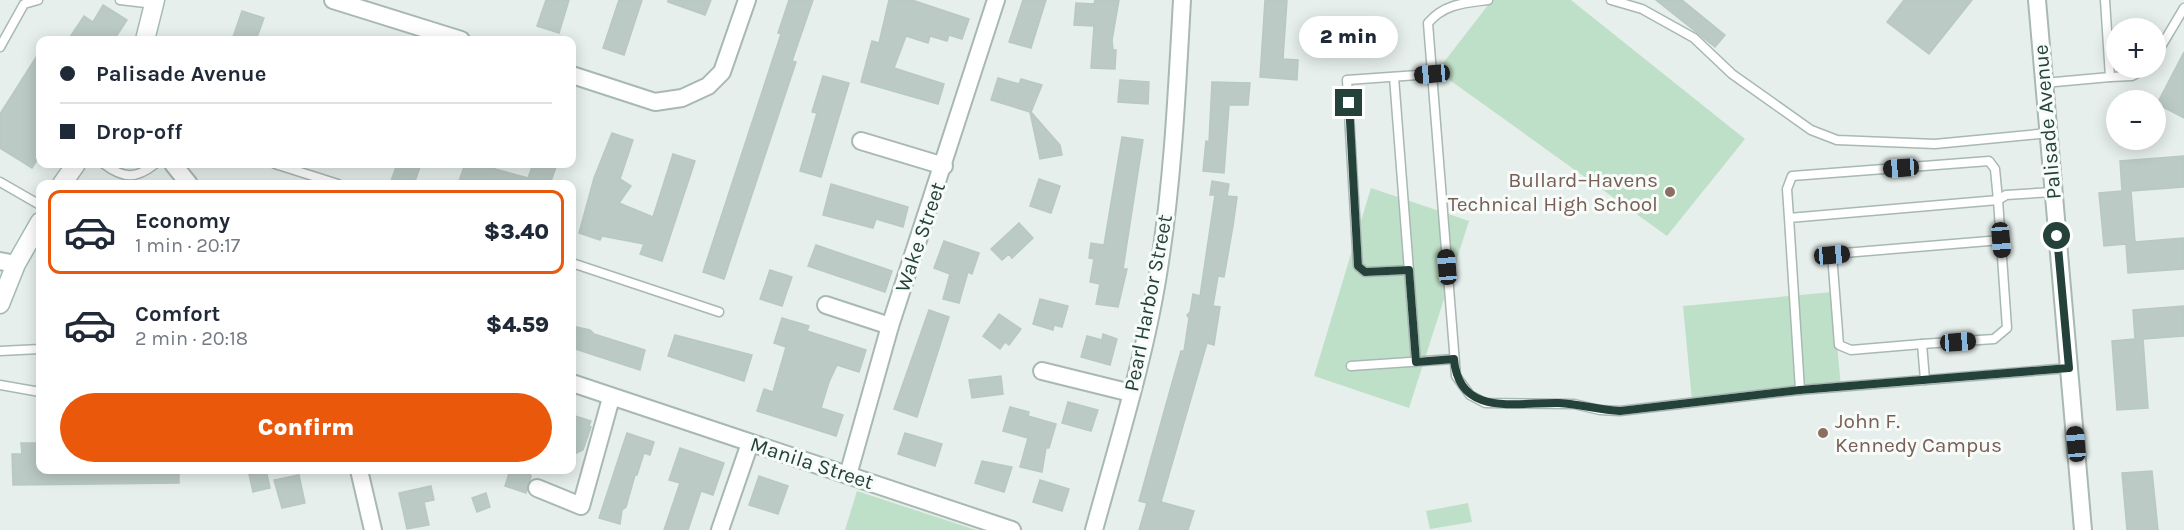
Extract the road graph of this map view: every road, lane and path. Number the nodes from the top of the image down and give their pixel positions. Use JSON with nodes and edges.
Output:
{"nodes":[{"id":1,"x":38,"y":0,"type":"edge"},
{"id":2,"x":120,"y":0,"type":"edge"},
{"id":3,"x":333,"y":0,"type":"edge"},
{"id":4,"x":747,"y":0,"type":"edge"},
{"id":5,"x":996,"y":0,"type":"edge"},
{"id":6,"x":1182,"y":0,"type":"edge"},
{"id":7,"x":1488,"y":0,"type":"edge"},
{"id":8,"x":1611,"y":0,"type":"edge"},
{"id":9,"x":2037,"y":0,"type":"edge"},
{"id":10,"x":2104,"y":0,"type":"edge"},
{"id":11,"x":155,"y":2,"type":"edge"},
{"id":12,"x":2184,"y":8,"type":"edge"},
{"id":13,"x":2106,"y":26,"type":"edge"},
{"id":14,"x":146,"y":36,"type":"edge"},
{"id":15,"x":448,"y":36,"type":"edge"},
{"id":16,"x":2166,"y":38,"type":"edge"},
{"id":17,"x":0,"y":47,"type":"edge"},
{"id":18,"x":1432,"y":74,"type":"junction"},
{"id":19,"x":576,"y":76,"type":"edge"},
{"id":20,"x":1394,"y":77,"type":"junction"},
{"id":21,"x":2106,"y":77,"type":"edge"},
{"id":22,"x":2044,"y":83,"type":"junction"},
{"id":23,"x":2049,"y":133,"type":"junction"},
{"id":24,"x":861,"y":141,"type":"dead end"},
{"id":25,"x":944,"y":166,"type":"junction"},
{"id":26,"x":110,"y":168,"type":"edge"},
{"id":27,"x":150,"y":168,"type":"edge"},
{"id":28,"x":176,"y":168,"type":"edge"},
{"id":29,"x":288,"y":168,"type":"edge"},
{"id":30,"x":127,"y":180,"type":"edge"},
{"id":31,"x":131,"y":180,"type":"edge"},
{"id":32,"x":186,"y":180,"type":"edge"},
{"id":33,"x":325,"y":180,"type":"edge"},
{"id":34,"x":0,"y":182,"type":"edge"},
{"id":35,"x":2053,"y":192,"type":"junction"},
{"id":36,"x":1998,"y":200,"type":"junction"},
{"id":37,"x":36,"y":203,"type":"edge"},
{"id":38,"x":1789,"y":218,"type":"junction"},
{"id":39,"x":36,"y":227,"type":"edge"},
{"id":40,"x":2001,"y":240,"type":"junction"},
{"id":41,"x":8,"y":262,"type":"edge"},
{"id":42,"x":576,"y":263,"type":"edge"},
{"id":43,"x":1409,"y":270,"type":"junction"},
{"id":44,"x":0,"y":304,"type":"edge"},
{"id":45,"x":826,"y":305,"type":"dead end"},
{"id":46,"x":719,"y":312,"type":"dead end"},
{"id":47,"x":890,"y":326,"type":"junction"},
{"id":48,"x":1922,"y":344,"type":"junction"},
{"id":49,"x":36,"y":349,"type":"edge"},
{"id":50,"x":0,"y":351,"type":"edge"},
{"id":51,"x":1454,"y":359,"type":"junction"},
{"id":52,"x":1416,"y":362,"type":"junction"},
{"id":53,"x":1351,"y":366,"type":"dead end"},
{"id":54,"x":2069,"y":368,"type":"junction"},
{"id":55,"x":1042,"y":371,"type":"dead end"},
{"id":56,"x":1925,"y":380,"type":"junction"},
{"id":57,"x":0,"y":385,"type":"edge"},
{"id":58,"x":576,"y":385,"type":"edge"},
{"id":59,"x":1800,"y":390,"type":"junction"},
{"id":60,"x":36,"y":391,"type":"edge"},
{"id":61,"x":1131,"y":393,"type":"junction"},
{"id":62,"x":611,"y":398,"type":"junction"},
{"id":63,"x":750,"y":443,"type":"junction"},
{"id":64,"x":360,"y":474,"type":"edge"},
{"id":65,"x":848,"y":476,"type":"junction"},
{"id":66,"x":537,"y":488,"type":"dead end"},
{"id":67,"x":373,"y":530,"type":"edge"},
{"id":68,"x":720,"y":530,"type":"edge"},
{"id":69,"x":1012,"y":530,"type":"edge"},
{"id":70,"x":1094,"y":530,"type":"edge"},
{"id":71,"x":2083,"y":530,"type":"edge"}],
"edges":[{"from":1,"to":17,"type":"lane"},
{"from":2,"to":11,"type":"lane"},
{"from":3,"to":15,"type":"street"},
{"from":4,"to":19,"type":"street"},
{"from":5,"to":25,"type":"street","name":"Wake Street"},
{"from":6,"to":61,"type":"street","name":"Pearl Harbor Street"},
{"from":7,"to":18,"type":"lane"},
{"from":8,"to":23,"type":"lane"},
{"from":9,"to":22,"type":"street","name":"Palisade Avenue"},
{"from":10,"to":13,"type":"lane"},
{"from":11,"to":14,"type":"street"},
{"from":12,"to":16,"type":"lane"},
{"from":18,"to":20,"type":"lane"},
{"from":18,"to":51,"type":"lane"},
{"from":20,"to":43,"type":"lane"},
{"from":20,"to":43,"type":"lane"},
{"from":21,"to":22,"type":"lane"},
{"from":22,"to":23,"type":"street","name":"Palisade Avenue"},
{"from":23,"to":35,"type":"street","name":"Palisade Avenue"},
{"from":24,"to":25,"type":"street"},
{"from":25,"to":47,"type":"street","name":"Wake Street"},
{"from":26,"to":30,"type":"lane"},
{"from":27,"to":31,"type":"lane"},
{"from":28,"to":32,"type":"street"},
{"from":29,"to":33,"type":"lane"},
{"from":34,"to":37,"type":"lane"},
{"from":35,"to":36,"type":"lane"},
{"from":35,"to":54,"type":"street","name":"Palisade Avenue"},
{"from":36,"to":38,"type":"lane"},
{"from":36,"to":38,"type":"lane"},
{"from":36,"to":40,"type":"lane"},
{"from":38,"to":59,"type":"lane"},
{"from":39,"to":41,"type":"street"},
{"from":40,"to":48,"type":"lane"},
{"from":40,"to":48,"type":"lane"},
{"from":41,"to":44,"type":"street"},
{"from":42,"to":46,"type":"lane"},
{"from":43,"to":52,"type":"lane"},
{"from":45,"to":47,"type":"street"},
{"from":47,"to":65,"type":"street","name":"Wake Street"},
{"from":48,"to":56,"type":"lane"},
{"from":49,"to":50,"type":"lane"},
{"from":51,"to":52,"type":"lane"},
{"from":51,"to":59,"type":"lane"},
{"from":52,"to":53,"type":"lane"},
{"from":54,"to":56,"type":"lane"},
{"from":54,"to":71,"type":"street","name":"Palisade Avenue"},
{"from":55,"to":61,"type":"street"},
{"from":56,"to":59,"type":"lane"},
{"from":57,"to":60,"type":"lane"},
{"from":58,"to":62,"type":"street","name":"Manila Street"},
{"from":61,"to":70,"type":"street","name":"Pearl Harbor Street"},
{"from":62,"to":63,"type":"street","name":"Manila Street"},
{"from":62,"to":66,"type":"street"},
{"from":63,"to":65,"type":"street","name":"Manila Street"},
{"from":63,"to":68,"type":"street"},
{"from":64,"to":67,"type":"street"},
{"from":65,"to":69,"type":"street","name":"Manila Street"}]}
